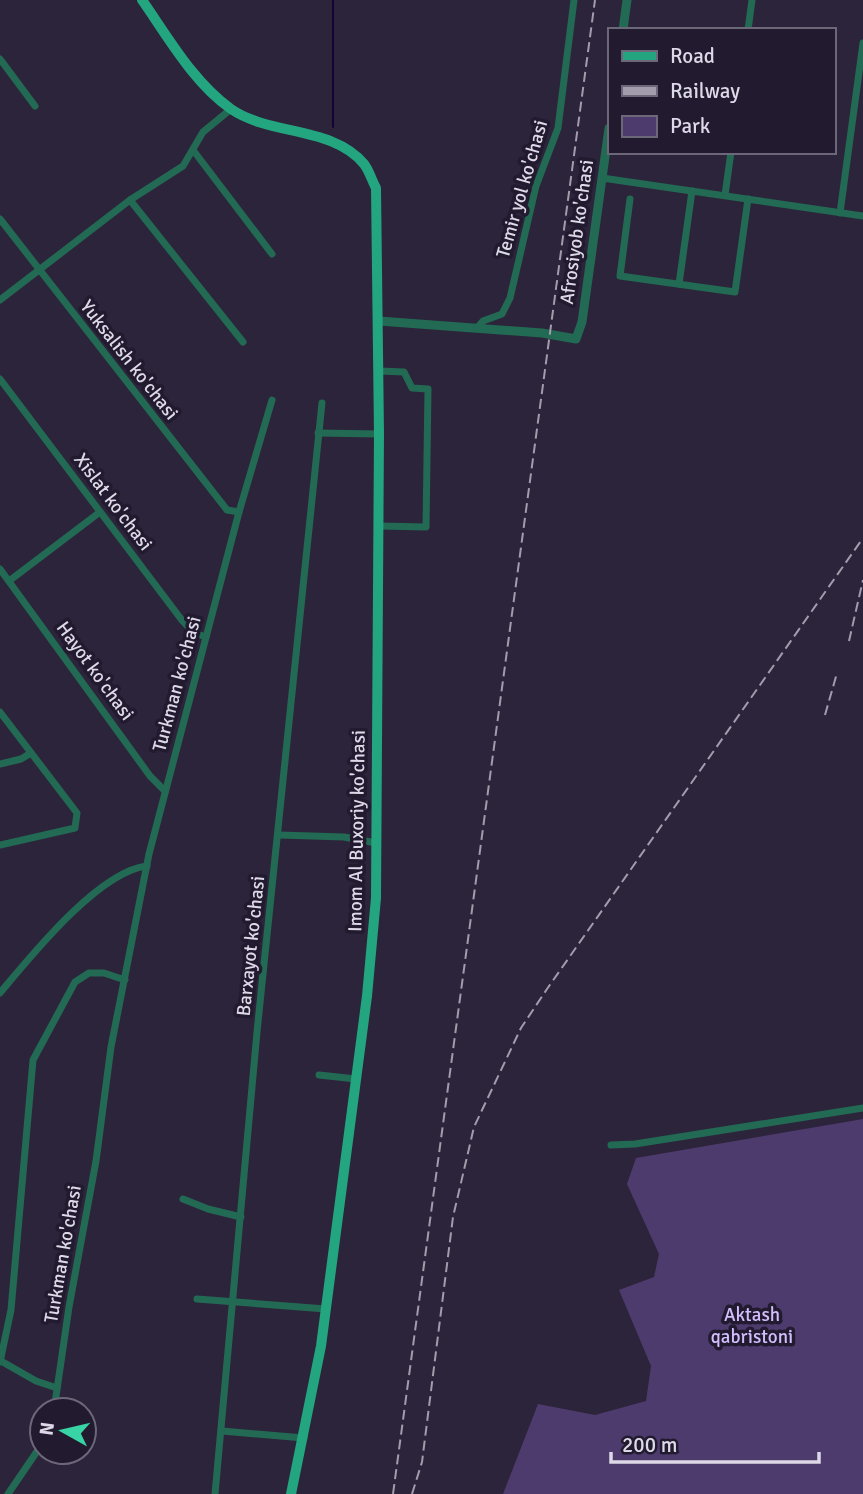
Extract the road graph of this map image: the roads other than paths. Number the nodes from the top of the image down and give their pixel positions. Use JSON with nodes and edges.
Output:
{"nodes":[{"id":1,"x":142,"y":0,"type":"edge"},
{"id":2,"x":574,"y":0,"type":"edge"},
{"id":3,"x":627,"y":0,"type":"edge"},
{"id":4,"x":752,"y":0,"type":"edge"},
{"id":5,"x":623,"y":28,"type":"edge"},
{"id":6,"x":748,"y":28,"type":"edge"},
{"id":7,"x":863,"y":43,"type":"edge"},
{"id":8,"x":0,"y":59,"type":"edge"},
{"id":9,"x":860,"y":92,"type":"edge"},
{"id":10,"x":35,"y":106,"type":"dead end"},
{"id":11,"x":231,"y":108,"type":"junction"},
{"id":12,"x":608,"y":135,"type":"edge"},
{"id":13,"x":192,"y":150,"type":"junction"},
{"id":14,"x":731,"y":154,"type":"edge"},
{"id":15,"x":602,"y":178,"type":"junction"},
{"id":16,"x":692,"y":191,"type":"junction"},
{"id":17,"x":725,"y":195,"type":"junction"},
{"id":18,"x":630,"y":199,"type":"dead end"},
{"id":19,"x":748,"y":199,"type":"junction"},
{"id":20,"x":130,"y":200,"type":"junction"},
{"id":21,"x":840,"y":213,"type":"junction"},
{"id":22,"x":863,"y":216,"type":"edge"},
{"id":23,"x":0,"y":219,"type":"edge"},
{"id":24,"x":272,"y":254,"type":"dead end"},
{"id":25,"x":38,"y":269,"type":"junction"},
{"id":26,"x":679,"y":284,"type":"junction"},
{"id":27,"x":0,"y":300,"type":"edge"},
{"id":28,"x":379,"y":321,"type":"junction"},
{"id":29,"x":477,"y":328,"type":"junction"},
{"id":30,"x":243,"y":342,"type":"dead end"},
{"id":31,"x":379,"y":371,"type":"junction"},
{"id":32,"x":0,"y":379,"type":"edge"},
{"id":33,"x":272,"y":400,"type":"dead end"},
{"id":34,"x":322,"y":403,"type":"dead end"},
{"id":35,"x":318,"y":433,"type":"junction"},
{"id":36,"x":379,"y":434,"type":"junction"},
{"id":37,"x":100,"y":512,"type":"junction"},
{"id":38,"x":239,"y":512,"type":"junction"},
{"id":39,"x":379,"y":526,"type":"junction"},
{"id":40,"x":0,"y":569,"type":"edge"},
{"id":41,"x":9,"y":581,"type":"junction"},
{"id":42,"x":206,"y":637,"type":"junction"},
{"id":43,"x":0,"y":712,"type":"edge"},
{"id":44,"x":31,"y":753,"type":"junction"},
{"id":45,"x":0,"y":764,"type":"edge"},
{"id":46,"x":165,"y":791,"type":"junction"},
{"id":47,"x":279,"y":835,"type":"junction"},
{"id":48,"x":376,"y":843,"type":"junction"},
{"id":49,"x":0,"y":845,"type":"edge"},
{"id":50,"x":147,"y":866,"type":"junction"},
{"id":51,"x":125,"y":980,"type":"junction"},
{"id":52,"x":0,"y":993,"type":"edge"},
{"id":53,"x":319,"y":1075,"type":"dead end"},
{"id":54,"x":356,"y":1079,"type":"junction"},
{"id":55,"x":863,"y":1108,"type":"edge"},
{"id":56,"x":611,"y":1145,"type":"dead end"},
{"id":57,"x":183,"y":1199,"type":"dead end"},
{"id":58,"x":241,"y":1217,"type":"junction"},
{"id":59,"x":197,"y":1299,"type":"dead end"},
{"id":60,"x":234,"y":1302,"type":"junction"},
{"id":61,"x":326,"y":1309,"type":"junction"},
{"id":62,"x":0,"y":1362,"type":"edge"},
{"id":63,"x":57,"y":1388,"type":"junction"},
{"id":64,"x":56,"y":1396,"type":"edge"},
{"id":65,"x":222,"y":1431,"type":"junction"},
{"id":66,"x":304,"y":1438,"type":"junction"},
{"id":67,"x":28,"y":1465,"type":"edge"},
{"id":68,"x":8,"y":1494,"type":"edge"},
{"id":69,"x":215,"y":1494,"type":"edge"},
{"id":70,"x":291,"y":1494,"type":"edge"}],
"edges":[{"from":1,"to":11,"type":"main road"},
{"from":2,"to":29,"type":"street","name":"Temir yol ko'chasi"},
{"from":3,"to":5,"type":"street"},
{"from":4,"to":6,"type":"street"},
{"from":7,"to":9,"type":"street"},
{"from":8,"to":10,"type":"street"},
{"from":9,"to":21,"type":"street"},
{"from":11,"to":13,"type":"street"},
{"from":11,"to":28,"type":"main road","name":"Imom Al Buxoriy ko'chasi"},
{"from":12,"to":15,"type":"street","name":"Afrosiyob ko'chasi"},
{"from":13,"to":20,"type":"street"},
{"from":13,"to":24,"type":"street"},
{"from":14,"to":17,"type":"street"},
{"from":15,"to":16,"type":"street"},
{"from":15,"to":29,"type":"street","name":"Afrosiyob ko'chasi"},
{"from":16,"to":17,"type":"street"},
{"from":16,"to":26,"type":"street"},
{"from":17,"to":19,"type":"street"},
{"from":18,"to":26,"type":"street"},
{"from":19,"to":21,"type":"street"},
{"from":19,"to":26,"type":"street"},
{"from":20,"to":25,"type":"street"},
{"from":20,"to":30,"type":"street"},
{"from":21,"to":22,"type":"street"},
{"from":23,"to":25,"type":"street","name":"Yuksalish ko'chasi"},
{"from":25,"to":27,"type":"street"},
{"from":25,"to":38,"type":"street","name":"Yuksalish ko'chasi"},
{"from":28,"to":29,"type":"street"},
{"from":28,"to":31,"type":"main road","name":"Imom Al Buxoriy ko'chasi"},
{"from":31,"to":36,"type":"main road","name":"Imom Al Buxoriy ko'chasi"},
{"from":31,"to":39,"type":"street"},
{"from":32,"to":37,"type":"street","name":"Xislat ko'chasi"},
{"from":33,"to":38,"type":"street","name":"Turkman ko'chasi"},
{"from":34,"to":35,"type":"street","name":"Barxayot ko'chasi"},
{"from":35,"to":36,"type":"street"},
{"from":35,"to":47,"type":"street","name":"Barxayot ko'chasi"},
{"from":36,"to":39,"type":"main road","name":"Imom Al Buxoriy ko'chasi"},
{"from":37,"to":41,"type":"street"},
{"from":37,"to":42,"type":"street","name":"Xislat ko'chasi"},
{"from":38,"to":42,"type":"street","name":"Turkman ko'chasi"},
{"from":39,"to":48,"type":"main road","name":"Imom Al Buxoriy ko'chasi"},
{"from":40,"to":41,"type":"street","name":"Hayot ko'chasi"},
{"from":41,"to":46,"type":"street","name":"Hayot ko'chasi"},
{"from":42,"to":46,"type":"street","name":"Turkman ko'chasi"},
{"from":43,"to":44,"type":"street"},
{"from":44,"to":45,"type":"street"},
{"from":44,"to":49,"type":"street"},
{"from":46,"to":50,"type":"street","name":"Turkman ko'chasi"},
{"from":47,"to":48,"type":"street"},
{"from":47,"to":58,"type":"street","name":"Barxayot ko'chasi"},
{"from":48,"to":54,"type":"main road","name":"Imom Al Buxoriy ko'chasi"},
{"from":50,"to":51,"type":"street","name":"Turkman ko'chasi"},
{"from":50,"to":52,"type":"street"},
{"from":51,"to":62,"type":"street"},
{"from":51,"to":63,"type":"street","name":"Turkman ko'chasi"},
{"from":53,"to":54,"type":"street"},
{"from":54,"to":61,"type":"main road","name":"Imom Al Buxoriy ko'chasi"},
{"from":55,"to":56,"type":"street"},
{"from":57,"to":58,"type":"street"},
{"from":58,"to":60,"type":"street","name":"Barxayot ko'chasi"},
{"from":59,"to":60,"type":"street"},
{"from":60,"to":61,"type":"street"},
{"from":60,"to":65,"type":"street","name":"Barxayot ko'chasi"},
{"from":61,"to":66,"type":"main road","name":"Imom Al Buxoriy ko'chasi"},
{"from":62,"to":63,"type":"street"},
{"from":63,"to":64,"type":"street","name":"Turkman ko'chasi"},
{"from":65,"to":66,"type":"street"},
{"from":65,"to":69,"type":"street","name":"Barxayot ko'chasi"},
{"from":66,"to":70,"type":"main road","name":"Imom Al Buxoriy ko'chasi"},
{"from":67,"to":68,"type":"street"}]}
